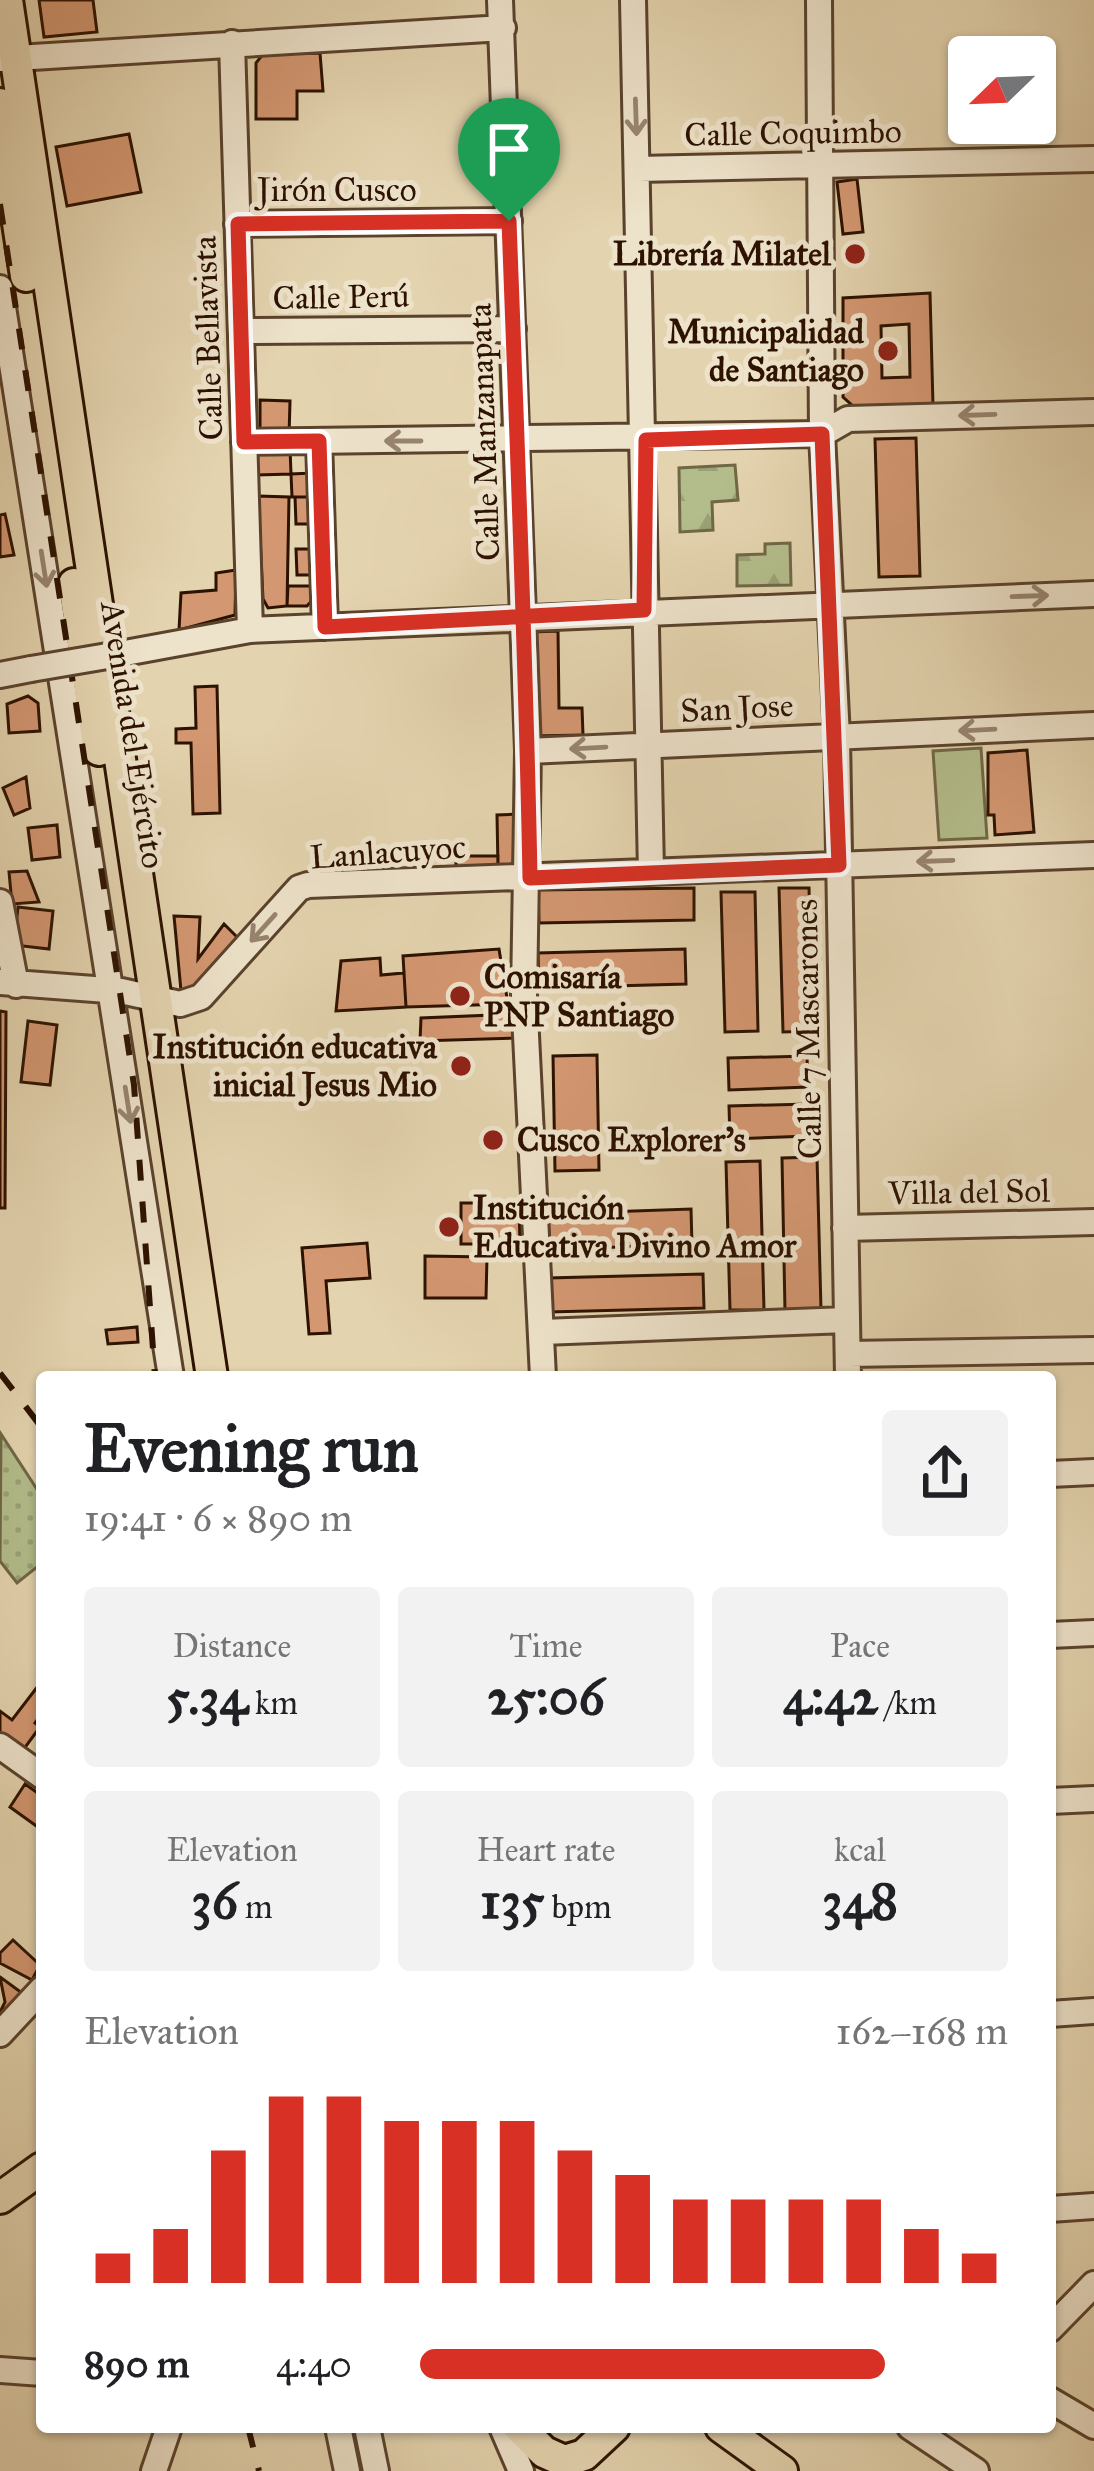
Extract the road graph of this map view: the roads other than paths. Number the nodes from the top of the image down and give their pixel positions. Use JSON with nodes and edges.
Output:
{"nodes":[{"id":1,"x":8,"y":0,"type":"edge"},
{"id":2,"x":500,"y":0,"type":"edge"},
{"id":3,"x":633,"y":0,"type":"edge"},
{"id":4,"x":819,"y":0,"type":"edge"},
{"id":5,"x":502,"y":28,"type":"junction"},
{"id":6,"x":232,"y":43,"type":"junction"},
{"id":7,"x":8,"y":58,"type":"edge"},
{"id":8,"x":0,"y":104,"type":"edge"},
{"id":9,"x":1094,"y":159,"type":"edge"},
{"id":10,"x":820,"y":165,"type":"junction"},
{"id":11,"x":638,"y":169,"type":"junction"},
{"id":12,"x":509,"y":221,"type":"junction"},
{"id":13,"x":238,"y":224,"type":"junction"},
{"id":14,"x":0,"y":288,"type":"edge"},
{"id":15,"x":513,"y":329,"type":"junction"},
{"id":16,"x":241,"y":331,"type":"junction"},
{"id":17,"x":1094,"y":412,"type":"edge"},
{"id":18,"x":822,"y":434,"type":"junction"},
{"id":19,"x":517,"y":440,"type":"junction"},
{"id":20,"x":646,"y":440,"type":"junction"},
{"id":21,"x":319,"y":441,"type":"junction"},
{"id":22,"x":244,"y":442,"type":"junction"},
{"id":23,"x":1094,"y":594,"type":"edge"},
{"id":24,"x":830,"y":608,"type":"junction"},
{"id":25,"x":644,"y":610,"type":"junction"},
{"id":26,"x":523,"y":618,"type":"junction"},
{"id":27,"x":325,"y":627,"type":"junction"},
{"id":28,"x":250,"y":630,"type":"junction"},
{"id":29,"x":0,"y":675,"type":"edge"},
{"id":30,"x":1094,"y":725,"type":"edge"},
{"id":31,"x":837,"y":736,"type":"junction"},
{"id":32,"x":648,"y":745,"type":"junction"},
{"id":33,"x":528,"y":752,"type":"junction"},
{"id":34,"x":1094,"y":855,"type":"edge"},
{"id":35,"x":839,"y":865,"type":"junction"},
{"id":36,"x":651,"y":872,"type":"junction"},
{"id":37,"x":530,"y":878,"type":"junction"},
{"id":38,"x":0,"y":902,"type":"edge"},
{"id":39,"x":8,"y":984,"type":"edge"},
{"id":40,"x":134,"y":994,"type":"junction"},
{"id":41,"x":1094,"y":1222,"type":"edge"},
{"id":42,"x":845,"y":1228,"type":"junction"},
{"id":43,"x":847,"y":1320,"type":"junction"},
{"id":44,"x":543,"y":1332,"type":"junction"},
{"id":45,"x":1094,"y":1350,"type":"edge"},
{"id":46,"x":848,"y":1366,"type":"edge"},
{"id":47,"x":171,"y":1371,"type":"edge"},
{"id":48,"x":191,"y":1371,"type":"edge"},
{"id":49,"x":211,"y":1371,"type":"edge"},
{"id":50,"x":543,"y":1371,"type":"edge"},
{"id":51,"x":1094,"y":1472,"type":"edge"},
{"id":52,"x":1056,"y":1474,"type":"edge"},
{"id":53,"x":1094,"y":1633,"type":"edge"},
{"id":54,"x":1056,"y":1635,"type":"edge"},
{"id":55,"x":0,"y":1746,"type":"edge"},
{"id":56,"x":36,"y":1772,"type":"edge"},
{"id":57,"x":1094,"y":1799,"type":"edge"},
{"id":58,"x":1056,"y":1801,"type":"edge"},
{"id":59,"x":36,"y":1996,"type":"edge"},
{"id":60,"x":1094,"y":2011,"type":"edge"},
{"id":61,"x":1056,"y":2014,"type":"edge"},
{"id":62,"x":0,"y":2035,"type":"edge"},
{"id":63,"x":36,"y":2172,"type":"edge"},
{"id":64,"x":0,"y":2198,"type":"edge"},
{"id":65,"x":1094,"y":2206,"type":"edge"},
{"id":66,"x":1056,"y":2209,"type":"edge"},
{"id":67,"x":1094,"y":2284,"type":"edge"},
{"id":68,"x":1056,"y":2323,"type":"edge"},
{"id":69,"x":0,"y":2370,"type":"edge"},
{"id":70,"x":36,"y":2373,"type":"edge"},
{"id":71,"x":1056,"y":2404,"type":"edge"},
{"id":72,"x":1094,"y":2426,"type":"edge"},
{"id":73,"x":167,"y":2433,"type":"edge"},
{"id":74,"x":339,"y":2433,"type":"edge"},
{"id":75,"x":368,"y":2433,"type":"edge"},
{"id":76,"x":504,"y":2433,"type":"edge"},
{"id":77,"x":525,"y":2433,"type":"edge"},
{"id":78,"x":608,"y":2433,"type":"edge"},
{"id":79,"x":730,"y":2433,"type":"edge"},
{"id":80,"x":919,"y":2433,"type":"edge"},
{"id":81,"x":558,"y":2465,"type":"edge"},
{"id":82,"x":154,"y":2471,"type":"edge"},
{"id":83,"x":347,"y":2471,"type":"edge"},
{"id":84,"x":376,"y":2471,"type":"edge"},
{"id":85,"x":520,"y":2471,"type":"edge"},
{"id":86,"x":782,"y":2471,"type":"edge"},
{"id":87,"x":976,"y":2471,"type":"edge"}],
"edges":[{"from":1,"to":7,"type":"main road","name":"Avenida del Ejército"},
{"from":2,"to":5,"type":"street","name":"Calle Manzanapata"},
{"from":3,"to":11,"type":"street","one_way":true},
{"from":4,"to":10,"type":"street","name":"Calle 7 Mascarones"},
{"from":5,"to":6,"type":"street"},
{"from":5,"to":12,"type":"street","name":"Calle Manzanapata"},
{"from":6,"to":7,"type":"street"},
{"from":6,"to":13,"type":"street","name":"Calle Bellavista"},
{"from":7,"to":40,"type":"main road","name":"Avenida del Ejército"},
{"from":8,"to":40,"type":"main road","name":"Avenida del Ejército"},
{"from":9,"to":10,"type":"street","name":"Calle Coquimbo"},
{"from":10,"to":11,"type":"street","name":"Calle Coquimbo"},
{"from":10,"to":18,"type":"street","name":"Calle 7 Mascarones"},
{"from":11,"to":20,"type":"street"},
{"from":12,"to":13,"type":"street","name":"Jirón Cusco"},
{"from":12,"to":15,"type":"street","name":"Calle Manzanapata"},
{"from":13,"to":16,"type":"street","name":"Calle Bellavista"},
{"from":14,"to":40,"type":"street","name":"Avenida del Ejército","one_way":true},
{"from":15,"to":16,"type":"street","name":"Calle Perú"},
{"from":15,"to":19,"type":"street","name":"Calle Manzanapata"},
{"from":16,"to":22,"type":"street","name":"Calle Bellavista"},
{"from":17,"to":18,"type":"street","one_way":true},
{"from":18,"to":20,"type":"street"},
{"from":18,"to":24,"type":"street","name":"Calle 7 Mascarones"},
{"from":19,"to":20,"type":"street"},
{"from":19,"to":21,"type":"street","one_way":true},
{"from":19,"to":26,"type":"street","name":"Calle Manzanapata"},
{"from":20,"to":25,"type":"street"},
{"from":21,"to":22,"type":"street"},
{"from":21,"to":27,"type":"street"},
{"from":22,"to":28,"type":"street","name":"Calle Bellavista"},
{"from":24,"to":23,"type":"street","one_way":true},
{"from":24,"to":25,"type":"street"},
{"from":24,"to":31,"type":"street","name":"Calle 7 Mascarones"},
{"from":25,"to":26,"type":"street"},
{"from":25,"to":32,"type":"street"},
{"from":26,"to":27,"type":"street"},
{"from":26,"to":33,"type":"street","name":"Calle Manzanapata"},
{"from":27,"to":28,"type":"street"},
{"from":28,"to":29,"type":"street","bridge":true},
{"from":30,"to":31,"type":"street","name":"San Jose","one_way":true},
{"from":31,"to":32,"type":"street","name":"San Jose"},
{"from":31,"to":35,"type":"street","name":"Calle 7 Mascarones"},
{"from":32,"to":33,"type":"street","name":"San Jose","one_way":true},
{"from":32,"to":36,"type":"street"},
{"from":33,"to":37,"type":"street","name":"Calle Manzanapata"},
{"from":34,"to":35,"type":"street","name":"Lanlacuyoc","one_way":true},
{"from":35,"to":36,"type":"street","name":"Lanlacuyoc"},
{"from":35,"to":42,"type":"street","name":"Calle 7 Mascarones"},
{"from":36,"to":37,"type":"street","name":"Lanlacuyoc"},
{"from":37,"to":40,"type":"street","name":"Lanlacuyoc","one_way":true},
{"from":37,"to":44,"type":"street","name":"Calle Manzanapata"},
{"from":38,"to":39,"type":"street"},
{"from":39,"to":40,"type":"street","name":"Lanlacuyoc"},
{"from":40,"to":47,"type":"street","one_way":true},
{"from":40,"to":48,"type":"main road","name":"Avenida del Ejército"},
{"from":40,"to":49,"type":"main road","name":"Avenida del Ejército"},
{"from":41,"to":42,"type":"street","name":"Villa del Sol"},
{"from":42,"to":43,"type":"street","name":"Calle 7 Mascarones"},
{"from":43,"to":44,"type":"street"},
{"from":43,"to":46,"type":"street","name":"Calle 7 Mascarones"},
{"from":44,"to":50,"type":"street","name":"Calle Manzanapata"},
{"from":45,"to":46,"type":"street"},
{"from":51,"to":52,"type":"street"},
{"from":53,"to":54,"type":"street"},
{"from":55,"to":56,"type":"street"},
{"from":57,"to":58,"type":"street"},
{"from":59,"to":62,"type":"street"},
{"from":60,"to":61,"type":"street"},
{"from":63,"to":64,"type":"main road"},
{"from":65,"to":66,"type":"street"},
{"from":67,"to":68,"type":"street"},
{"from":69,"to":70,"type":"street"},
{"from":71,"to":72,"type":"street"},
{"from":73,"to":82,"type":"street"},
{"from":74,"to":83,"type":"street"},
{"from":75,"to":84,"type":"street"},
{"from":76,"to":85,"type":"street"},
{"from":77,"to":81,"type":"main road"},
{"from":78,"to":81,"type":"main road"},
{"from":79,"to":86,"type":"main road"},
{"from":80,"to":87,"type":"street"}]}
